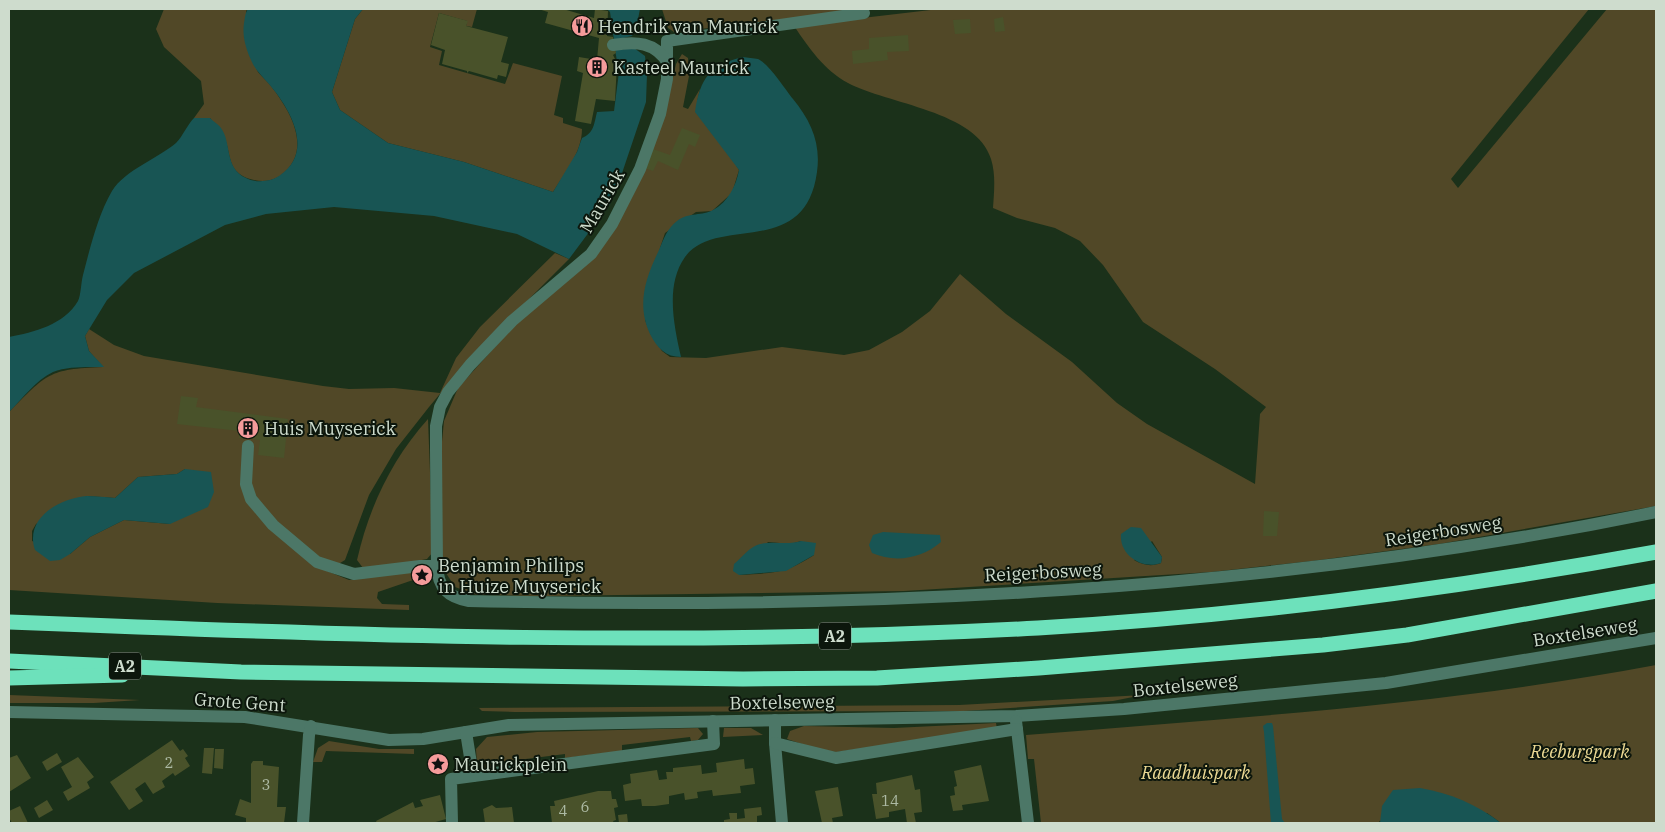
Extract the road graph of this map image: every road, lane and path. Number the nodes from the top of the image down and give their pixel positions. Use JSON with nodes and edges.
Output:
{"nodes":[{"id":1,"x":864,"y":13,"type":"dead end"},
{"id":2,"x":613,"y":45,"type":"dead end"},
{"id":3,"x":668,"y":63,"type":"junction"},
{"id":4,"x":248,"y":446,"type":"dead end"},
{"id":5,"x":1656,"y":512,"type":"edge"},
{"id":6,"x":1656,"y":552,"type":"edge"},
{"id":7,"x":437,"y":571,"type":"junction"},
{"id":8,"x":1656,"y":591,"type":"edge"},
{"id":9,"x":9,"y":622,"type":"edge"},
{"id":10,"x":1656,"y":638,"type":"edge"},
{"id":11,"x":9,"y":661,"type":"edge"},
{"id":12,"x":241,"y":672,"type":"junction"},
{"id":13,"x":9,"y":678,"type":"edge"},
{"id":14,"x":9,"y":712,"type":"edge"},
{"id":15,"x":1016,"y":716,"type":"junction"},
{"id":16,"x":775,"y":720,"type":"junction"},
{"id":17,"x":713,"y":721,"type":"junction"},
{"id":18,"x":311,"y":726,"type":"junction"},
{"id":19,"x":1017,"y":729,"type":"junction"},
{"id":20,"x":466,"y":732,"type":"junction"},
{"id":21,"x":775,"y":743,"type":"junction"},
{"id":22,"x":473,"y":776,"type":"junction"},
{"id":23,"x":302,"y":823,"type":"edge"},
{"id":24,"x":452,"y":823,"type":"edge"},
{"id":25,"x":782,"y":823,"type":"edge"},
{"id":26,"x":1028,"y":823,"type":"edge"}],
"edges":[{"from":1,"to":3,"type":"street","name":"Maurick"},
{"from":2,"to":3,"type":"street"},
{"from":3,"to":7,"type":"street","name":"Maurick"},
{"from":4,"to":7,"type":"street"},
{"from":5,"to":7,"type":"street","name":"Reigerbosweg"},
{"from":6,"to":9,"type":"highway","number":"A2"},
{"from":8,"to":12,"type":"highway","number":"A2"},
{"from":10,"to":15,"type":"street","name":"Boxtelseweg"},
{"from":11,"to":12,"type":"highway","number":"A2"},
{"from":12,"to":13,"type":"highway","number":"A2"},
{"from":14,"to":18,"type":"street","name":"Grote Gent"},
{"from":15,"to":16,"type":"street","name":"Boxtelseweg"},
{"from":15,"to":19,"type":"street"},
{"from":16,"to":17,"type":"street","name":"Boxtelseweg"},
{"from":16,"to":21,"type":"street"},
{"from":17,"to":20,"type":"street","name":"Boxtelseweg"},
{"from":17,"to":22,"type":"street","name":"Boxtelseweg"},
{"from":18,"to":20,"type":"street","name":"Grote Gent"},
{"from":18,"to":23,"type":"street"},
{"from":19,"to":21,"type":"street"},
{"from":19,"to":26,"type":"street"},
{"from":20,"to":22,"type":"street"},
{"from":21,"to":25,"type":"street"},
{"from":22,"to":24,"type":"street","name":"Boxtelseweg"}]}
